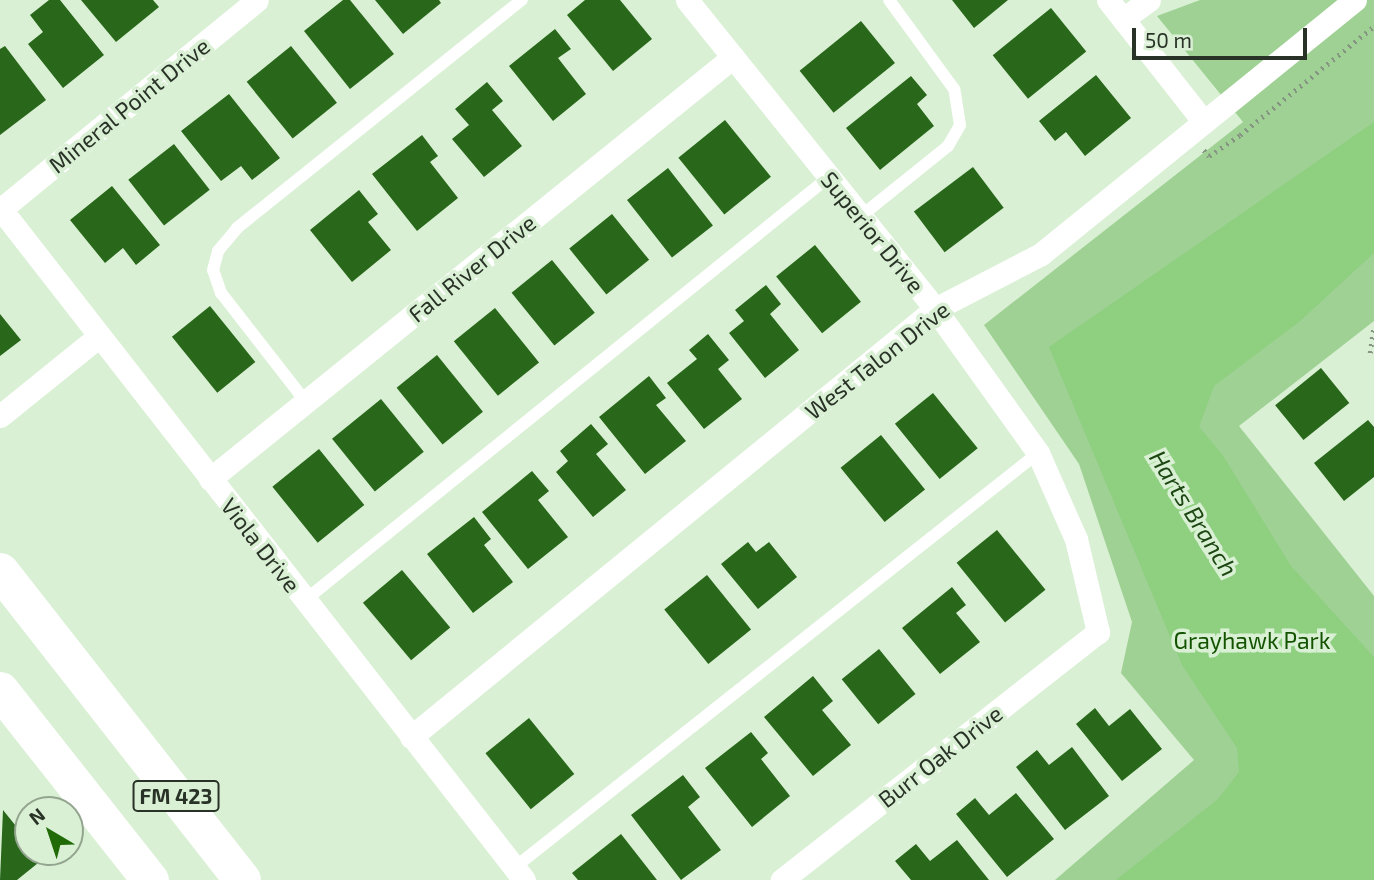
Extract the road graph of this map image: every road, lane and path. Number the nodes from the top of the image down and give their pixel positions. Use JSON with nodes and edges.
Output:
{"nodes":[{"id":1,"x":257,"y":0,"type":"edge"},
{"id":2,"x":522,"y":0,"type":"edge"},
{"id":3,"x":687,"y":0,"type":"edge"},
{"id":4,"x":889,"y":0,"type":"edge"},
{"id":5,"x":1108,"y":0,"type":"edge"},
{"id":6,"x":1149,"y":0,"type":"edge"},
{"id":7,"x":1355,"y":0,"type":"edge"},
{"id":8,"x":1123,"y":19,"type":"junction"},
{"id":9,"x":1374,"y":26,"type":"edge"},
{"id":10,"x":733,"y":57,"type":"junction"},
{"id":11,"x":1197,"y":128,"type":"junction"},
{"id":12,"x":829,"y":177,"type":"junction"},
{"id":13,"x":1,"y":209,"type":"edge"},
{"id":14,"x":860,"y":216,"type":"junction"},
{"id":15,"x":935,"y":309,"type":"junction"},
{"id":16,"x":1374,"y":326,"type":"edge"},
{"id":17,"x":99,"y":336,"type":"junction"},
{"id":18,"x":1370,"y":353,"type":"dead end"},
{"id":19,"x":306,"y":402,"type":"junction"},
{"id":20,"x":0,"y":415,"type":"edge"},
{"id":21,"x":1038,"y":453,"type":"junction"},
{"id":22,"x":210,"y":479,"type":"junction"},
{"id":23,"x":0,"y":571,"type":"edge"},
{"id":24,"x":304,"y":601,"type":"junction"},
{"id":25,"x":1098,"y":632,"type":"joint"},
{"id":26,"x":0,"y":690,"type":"edge"},
{"id":27,"x":411,"y":737,"type":"junction"},
{"id":28,"x":519,"y":874,"type":"edge"},
{"id":29,"x":150,"y":880,"type":"edge"},
{"id":30,"x":242,"y":880,"type":"edge"},
{"id":31,"x":782,"y":880,"type":"edge"}],
"edges":[{"from":1,"to":13,"type":"street","name":"Mineral Point Drive"},
{"from":2,"to":19,"type":"lane"},
{"from":3,"to":10,"type":"street","name":"Superior Drive"},
{"from":4,"to":14,"type":"lane"},
{"from":5,"to":8,"type":"street"},
{"from":6,"to":8,"type":"street"},
{"from":7,"to":11,"type":"street","name":"West Talon Drive"},
{"from":8,"to":11,"type":"street"},
{"from":9,"to":11,"type":"path"},
{"from":10,"to":12,"type":"street","name":"Superior Drive"},
{"from":10,"to":19,"type":"street","name":"Fall River Drive"},
{"from":11,"to":15,"type":"street","name":"West Talon Drive"},
{"from":12,"to":14,"type":"street","name":"Superior Drive"},
{"from":12,"to":24,"type":"lane"},
{"from":13,"to":17,"type":"street","name":"Viola Drive"},
{"from":14,"to":15,"type":"street","name":"Superior Drive"},
{"from":15,"to":21,"type":"street","name":"Superior Drive"},
{"from":15,"to":27,"type":"street","name":"West Talon Drive"},
{"from":16,"to":18,"type":"path"},
{"from":17,"to":20,"type":"street"},
{"from":17,"to":22,"type":"street","name":"Viola Drive"},
{"from":19,"to":22,"type":"street","name":"Fall River Drive"},
{"from":21,"to":25,"type":"street","name":"Superior Drive"},
{"from":21,"to":28,"type":"lane"},
{"from":22,"to":24,"type":"street","name":"Viola Drive"},
{"from":23,"to":30,"type":"main road","number":"FM 423"},
{"from":24,"to":27,"type":"street","name":"Viola Drive"},
{"from":25,"to":31,"type":"street","name":"Burr Oak Drive"},
{"from":26,"to":29,"type":"main road","number":"FM 423"},
{"from":27,"to":28,"type":"street","name":"Viola Drive"}]}
